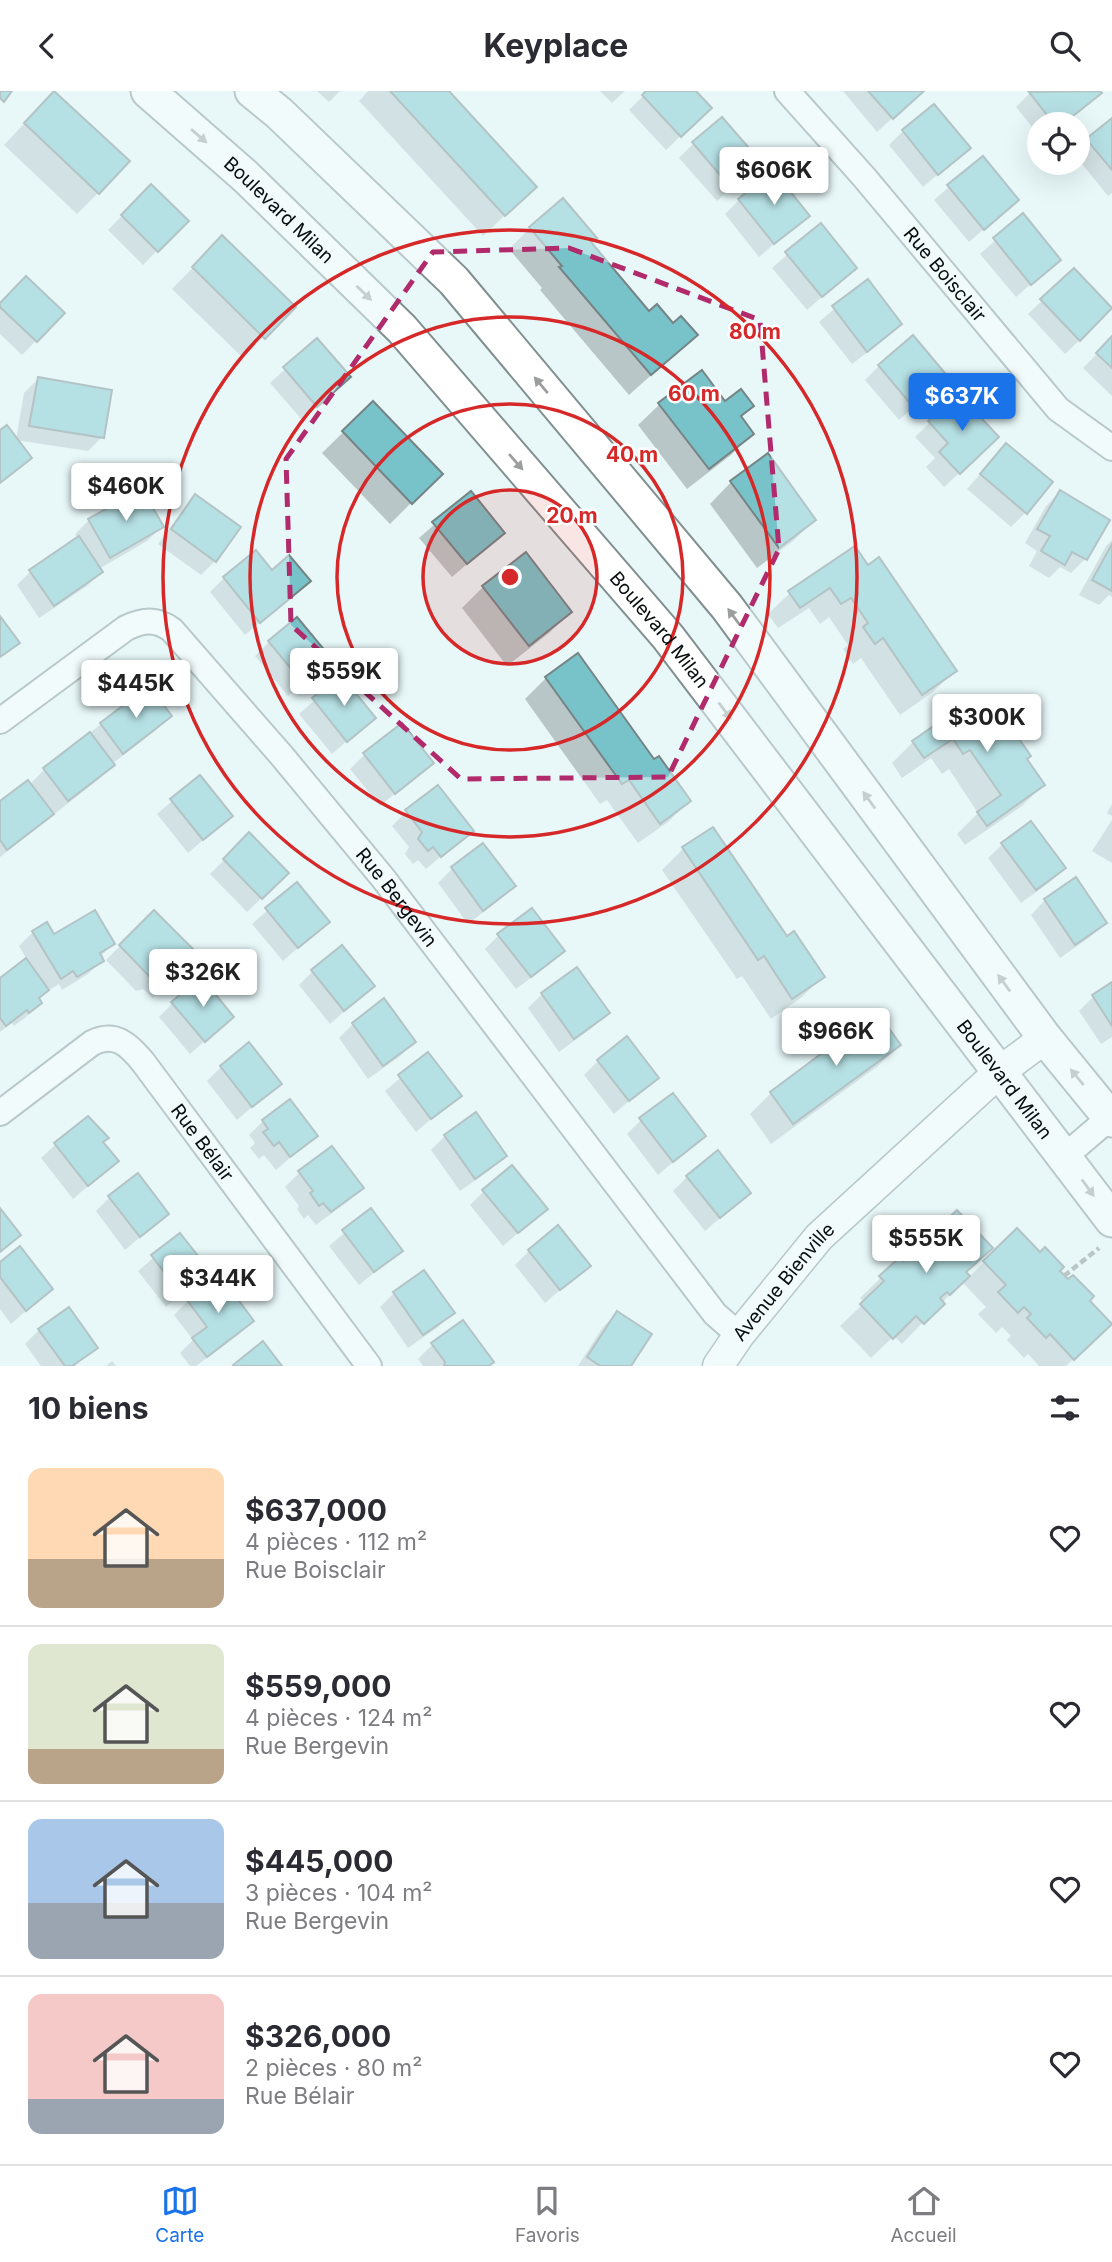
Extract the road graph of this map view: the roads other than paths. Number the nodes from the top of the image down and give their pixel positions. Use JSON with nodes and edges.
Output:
{"nodes":[{"id":1,"x":148,"y":91,"type":"edge"},
{"id":2,"x":251,"y":91,"type":"edge"},
{"id":3,"x":787,"y":91,"type":"edge"},
{"id":4,"x":1112,"y":448,"type":"edge"},
{"id":5,"x":0,"y":722,"type":"edge"},
{"id":6,"x":1045,"y":1038,"type":"junction"},
{"id":7,"x":999,"y":1073,"type":"junction"},
{"id":8,"x":0,"y":1112,"type":"edge"},
{"id":9,"x":1111,"y":1117,"type":"edge"},
{"id":10,"x":1065,"y":1156,"type":"junction"},
{"id":11,"x":1108,"y":1232,"type":"edge"},
{"id":12,"x":739,"y":1335,"type":"junction"},
{"id":13,"x":369,"y":1366,"type":"edge"},
{"id":14,"x":718,"y":1366,"type":"edge"}],
"edges":[{"from":1,"to":7,"type":"main road","name":"Boulevard Milan","one_way":true},
{"from":6,"to":2,"type":"main road","one_way":true},
{"from":3,"to":4,"type":"street","name":"Rue Boisclair"},
{"from":5,"to":12,"type":"street","name":"Rue Bergevin"},
{"from":6,"to":7,"type":"street","name":"Avenue Bienville"},
{"from":9,"to":6,"type":"main road","one_way":true},
{"from":7,"to":10,"type":"main road","name":"Boulevard Milan"},
{"from":7,"to":12,"type":"street","name":"Avenue Bienville"},
{"from":8,"to":13,"type":"street","name":"Rue Bélair"},
{"from":9,"to":10,"type":"street"},
{"from":10,"to":11,"type":"main road","name":"Boulevard Milan","one_way":true},
{"from":12,"to":14,"type":"street","name":"Avenue Bienville"}]}
